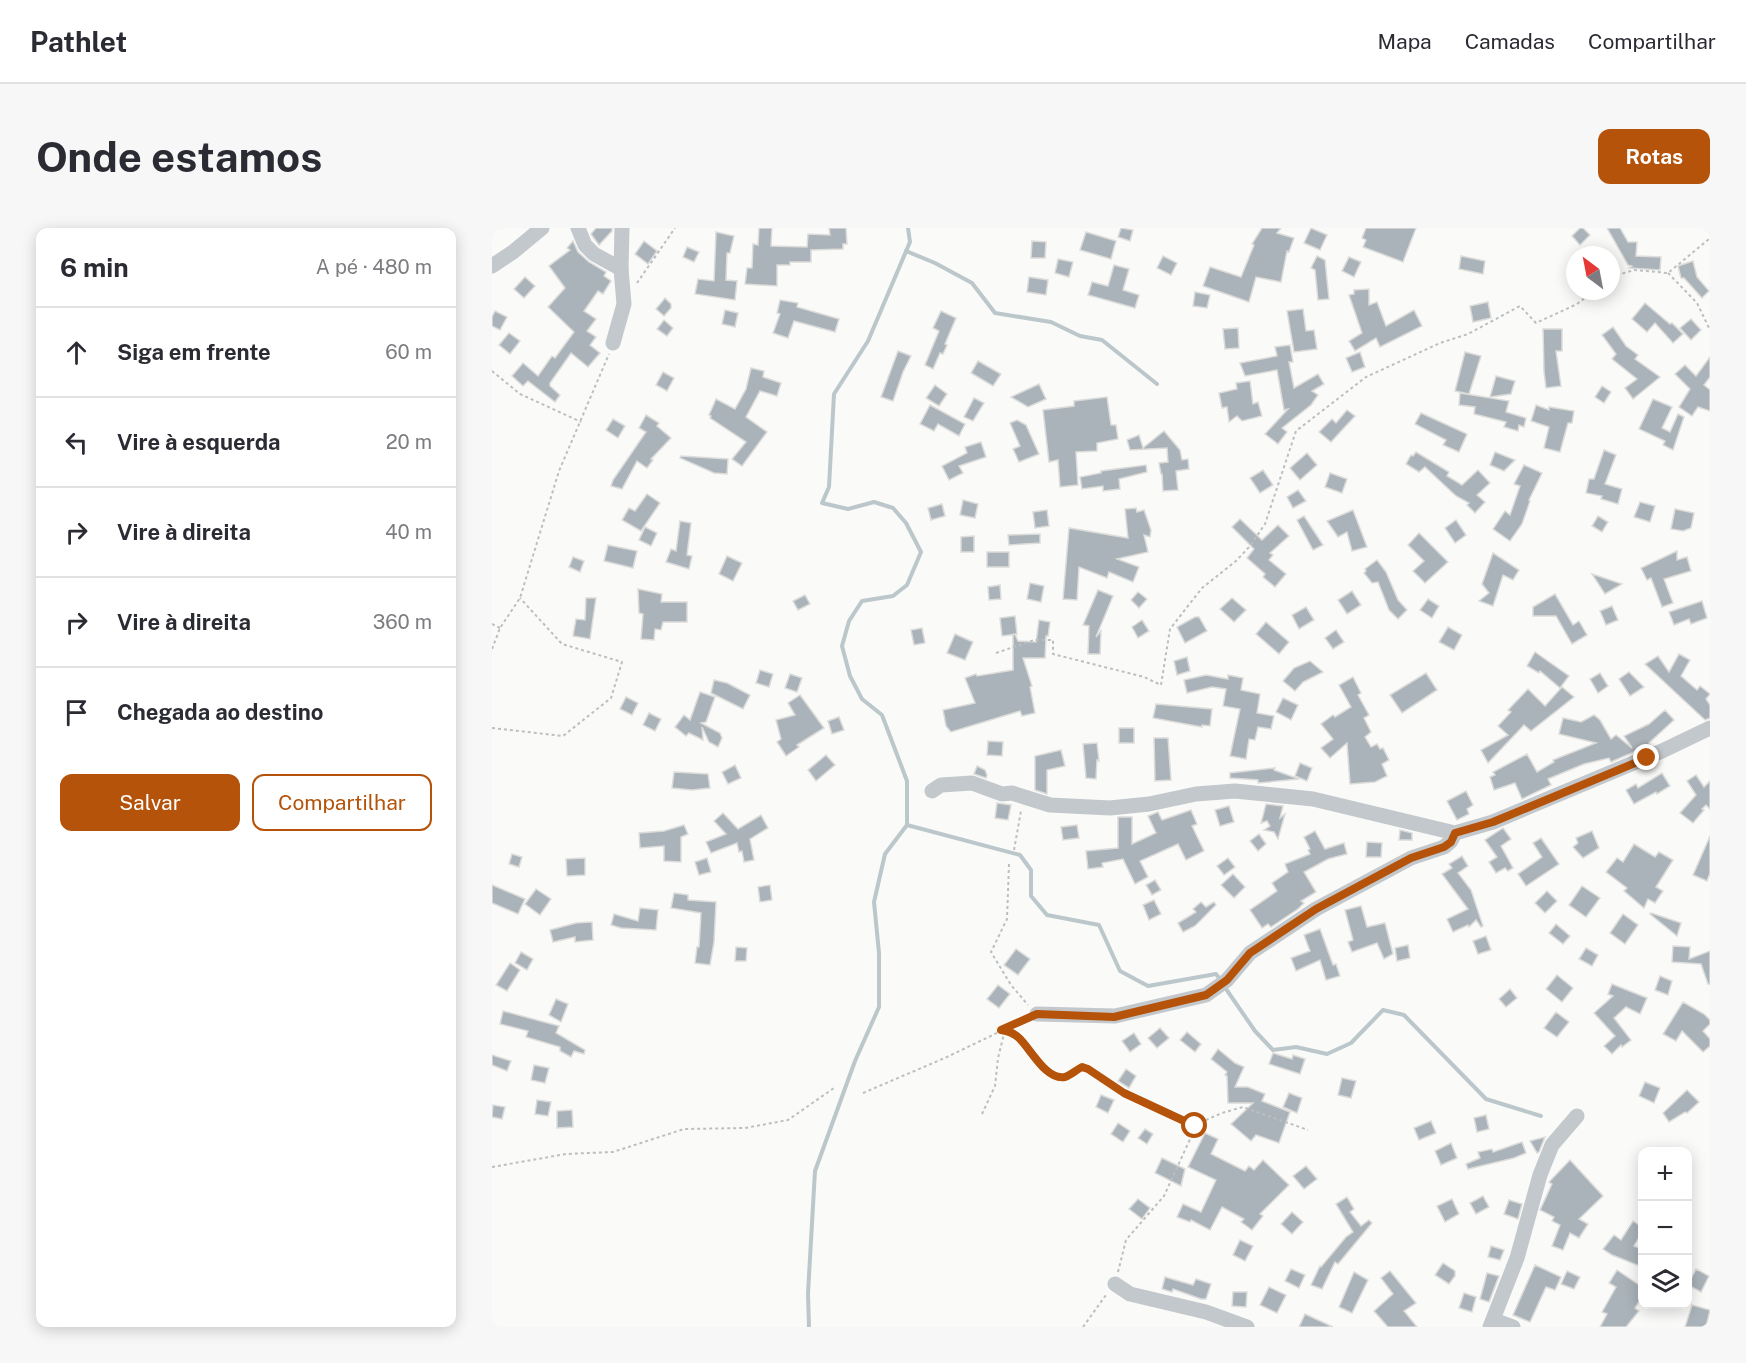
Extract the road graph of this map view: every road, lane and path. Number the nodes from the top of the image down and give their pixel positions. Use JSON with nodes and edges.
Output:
{"nodes":[{"id":1,"x":578,"y":228,"type":"edge"},
{"id":2,"x":622,"y":228,"type":"edge"},
{"id":3,"x":675,"y":228,"type":"edge"},
{"id":4,"x":535,"y":230,"type":"edge"},
{"id":5,"x":1709,"y":239,"type":"edge"},
{"id":6,"x":492,"y":266,"type":"edge"},
{"id":7,"x":621,"y":269,"type":"junction"},
{"id":8,"x":1668,"y":273,"type":"junction"},
{"id":9,"x":1620,"y":274,"type":"edge"},
{"id":10,"x":624,"y":299,"type":"junction"},
{"id":11,"x":1582,"y":300,"type":"edge"},
{"id":12,"x":1710,"y":330,"type":"edge"},
{"id":13,"x":613,"y":344,"type":"joint"},
{"id":14,"x":492,"y":371,"type":"edge"},
{"id":15,"x":581,"y":422,"type":"junction"},
{"id":16,"x":519,"y":598,"type":"junction"},
{"id":17,"x":492,"y":624,"type":"edge"},
{"id":18,"x":500,"y":628,"type":"junction"},
{"id":19,"x":492,"y":649,"type":"edge"},
{"id":20,"x":996,"y":652,"type":"dead end"},
{"id":21,"x":492,"y":728,"type":"edge"},
{"id":22,"x":1710,"y":728,"type":"edge"},
{"id":23,"x":932,"y":791,"type":"dead end"},
{"id":24,"x":1023,"y":796,"type":"junction"},
{"id":25,"x":1455,"y":833,"type":"junction"},
{"id":26,"x":1014,"y":850,"type":"dead end"},
{"id":27,"x":1009,"y":864,"type":"dead end"},
{"id":28,"x":1037,"y":1014,"type":"junction"},
{"id":29,"x":1003,"y":1030,"type":"junction"},
{"id":30,"x":834,"y":1088,"type":"dead end"},
{"id":31,"x":862,"y":1093,"type":"dead end"},
{"id":32,"x":982,"y":1114,"type":"dead end"},
{"id":33,"x":1577,"y":1116,"type":"dead end"},
{"id":34,"x":1195,"y":1126,"type":"junction"},
{"id":35,"x":1308,"y":1130,"type":"dead end"},
{"id":36,"x":492,"y":1167,"type":"edge"},
{"id":37,"x":1115,"y":1284,"type":"junction"},
{"id":38,"x":1492,"y":1323,"type":"edge"},
{"id":39,"x":1083,"y":1327,"type":"edge"},
{"id":40,"x":1247,"y":1327,"type":"edge"},
{"id":41,"x":1513,"y":1327,"type":"edge"}],
"edges":[{"from":1,"to":7,"type":"street"},
{"from":2,"to":7,"type":"street"},
{"from":3,"to":10,"type":"path"},
{"from":4,"to":6,"type":"street"},
{"from":5,"to":8,"type":"path"},
{"from":7,"to":10,"type":"street"},
{"from":8,"to":9,"type":"path"},
{"from":8,"to":12,"type":"path"},
{"from":10,"to":13,"type":"street"},
{"from":11,"to":20,"type":"path"},
{"from":13,"to":15,"type":"path"},
{"from":14,"to":15,"type":"path"},
{"from":15,"to":16,"type":"path"},
{"from":16,"to":18,"type":"path"},
{"from":16,"to":21,"type":"path"},
{"from":17,"to":18,"type":"path"},
{"from":18,"to":19,"type":"path"},
{"from":22,"to":25,"type":"street"},
{"from":23,"to":24,"type":"street"},
{"from":24,"to":25,"type":"street"},
{"from":24,"to":26,"type":"path"},
{"from":25,"to":28,"type":"street"},
{"from":27,"to":28,"type":"path"},
{"from":28,"to":29,"type":"path"},
{"from":29,"to":31,"type":"path"},
{"from":29,"to":32,"type":"path"},
{"from":29,"to":34,"type":"path"},
{"from":30,"to":36,"type":"path"},
{"from":33,"to":38,"type":"street"},
{"from":34,"to":35,"type":"path"},
{"from":34,"to":37,"type":"path"},
{"from":37,"to":39,"type":"path"},
{"from":37,"to":40,"type":"street"},
{"from":38,"to":41,"type":"street"}]}
